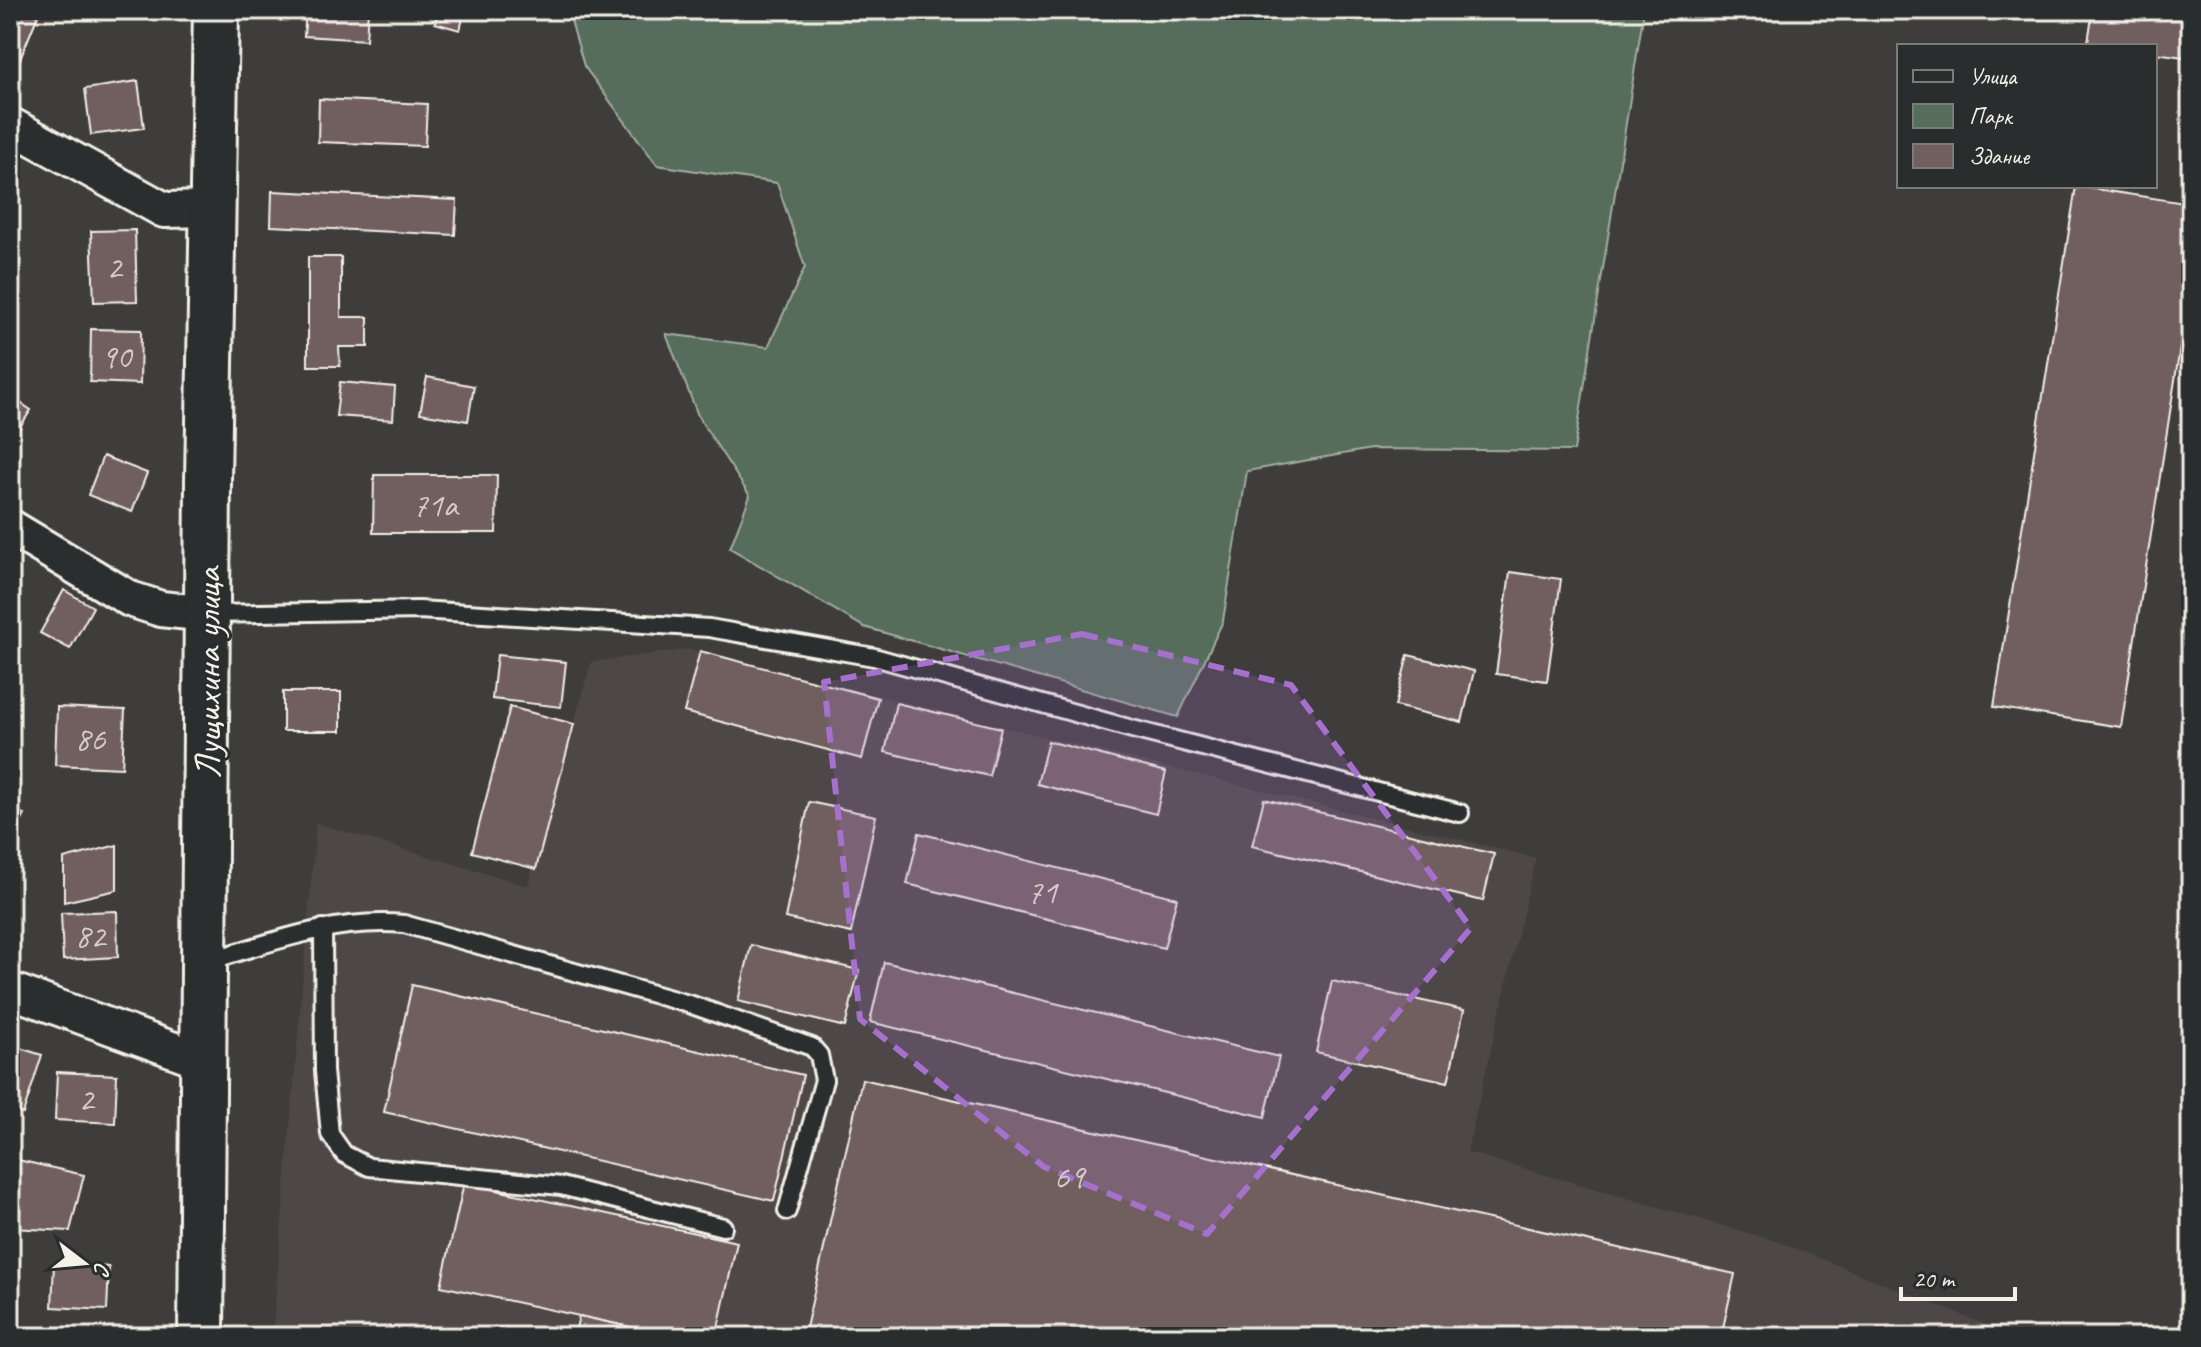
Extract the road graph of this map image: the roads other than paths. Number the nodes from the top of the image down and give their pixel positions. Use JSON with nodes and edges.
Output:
{"nodes":[{"id":1,"x":216,"y":10,"type":"edge"},
{"id":2,"x":10,"y":125,"type":"edge"},
{"id":3,"x":213,"y":209,"type":"junction"},
{"id":4,"x":10,"y":527,"type":"edge"},
{"id":5,"x":208,"y":614,"type":"junction"},
{"id":6,"x":1460,"y":813,"type":"dead end"},
{"id":7,"x":323,"y":928,"type":"junction"},
{"id":8,"x":205,"y":962,"type":"junction"},
{"id":9,"x":10,"y":990,"type":"edge"},
{"id":10,"x":204,"y":1061,"type":"junction"},
{"id":11,"x":787,"y":1211,"type":"dead end"},
{"id":12,"x":723,"y":1227,"type":"dead end"},
{"id":13,"x":201,"y":1337,"type":"edge"}],
"edges":[{"from":1,"to":3,"type":"street","name":"Лущихина улица"},
{"from":2,"to":3,"type":"street"},
{"from":3,"to":5,"type":"street","name":"Лущихина улица"},
{"from":4,"to":5,"type":"street"},
{"from":5,"to":6,"type":"lane"},
{"from":5,"to":8,"type":"street","name":"Лущихина улица"},
{"from":7,"to":8,"type":"lane"},
{"from":7,"to":11,"type":"lane"},
{"from":7,"to":12,"type":"lane"},
{"from":8,"to":10,"type":"street","name":"Лущихина улица"},
{"from":9,"to":10,"type":"street"},
{"from":10,"to":13,"type":"street","name":"Лущихина улица"}]}
